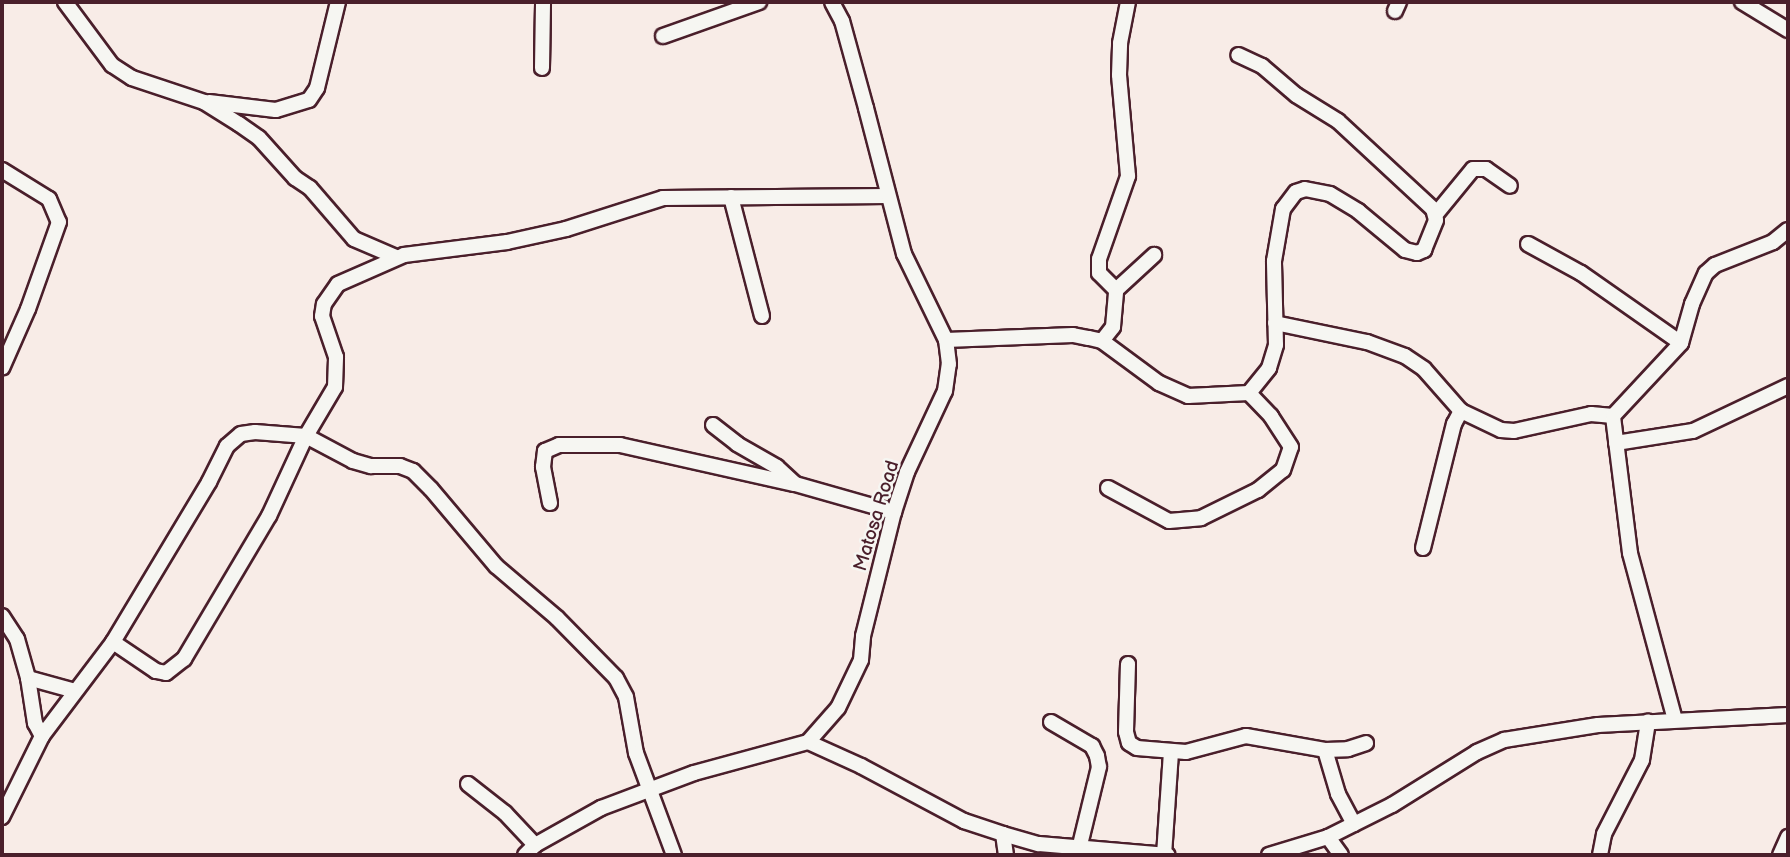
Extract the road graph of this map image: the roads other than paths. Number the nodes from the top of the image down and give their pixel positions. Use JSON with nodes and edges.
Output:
{"nodes":[{"id":1,"x":65,"y":2,"type":"edge"},
{"id":2,"x":338,"y":2,"type":"edge"},
{"id":3,"x":543,"y":2,"type":"edge"},
{"id":4,"x":759,"y":2,"type":"edge"},
{"id":5,"x":832,"y":2,"type":"edge"},
{"id":6,"x":1128,"y":2,"type":"edge"},
{"id":7,"x":1742,"y":2,"type":"edge"},
{"id":8,"x":1788,"y":30,"type":"edge"},
{"id":9,"x":663,"y":36,"type":"dead end"},
{"id":10,"x":1238,"y":55,"type":"dead end"},
{"id":11,"x":542,"y":68,"type":"dead end"},
{"id":12,"x":204,"y":102,"type":"junction"},
{"id":13,"x":2,"y":170,"type":"edge"},
{"id":14,"x":1510,"y":186,"type":"dead end"},
{"id":15,"x":888,"y":196,"type":"junction"},
{"id":16,"x":731,"y":197,"type":"junction"},
{"id":17,"x":1436,"y":214,"type":"junction"},
{"id":18,"x":1788,"y":230,"type":"edge"},
{"id":19,"x":1528,"y":244,"type":"dead end"},
{"id":20,"x":1154,"y":255,"type":"dead end"},
{"id":21,"x":397,"y":257,"type":"junction"},
{"id":22,"x":1116,"y":290,"type":"junction"},
{"id":23,"x":762,"y":316,"type":"dead end"},
{"id":24,"x":1275,"y":323,"type":"junction"},
{"id":25,"x":946,"y":340,"type":"junction"},
{"id":26,"x":1102,"y":341,"type":"junction"},
{"id":27,"x":1681,"y":343,"type":"junction"},
{"id":28,"x":5,"y":349,"type":"edge"},
{"id":29,"x":2,"y":368,"type":"edge"},
{"id":30,"x":1788,"y":386,"type":"edge"},
{"id":31,"x":1248,"y":393,"type":"junction"},
{"id":32,"x":1461,"y":411,"type":"junction"},
{"id":33,"x":1613,"y":416,"type":"junction"},
{"id":34,"x":713,"y":425,"type":"dead end"},
{"id":35,"x":306,"y":436,"type":"junction"},
{"id":36,"x":1616,"y":443,"type":"junction"},
{"id":37,"x":795,"y":484,"type":"junction"},
{"id":38,"x":1108,"y":488,"type":"dead end"},
{"id":39,"x":550,"y":503,"type":"dead end"},
{"id":40,"x":894,"y":512,"type":"junction"},
{"id":41,"x":1423,"y":548,"type":"dead end"},
{"id":42,"x":2,"y":615,"type":"edge"},
{"id":43,"x":114,"y":642,"type":"junction"},
{"id":44,"x":1128,"y":664,"type":"dead end"},
{"id":45,"x":28,"y":678,"type":"junction"},
{"id":46,"x":75,"y":691,"type":"junction"},
{"id":47,"x":1788,"y":715,"type":"edge"},
{"id":48,"x":1675,"y":720,"type":"junction"},
{"id":49,"x":1648,"y":721,"type":"junction"},
{"id":50,"x":1051,"y":722,"type":"dead end"},
{"id":51,"x":41,"y":736,"type":"junction"},
{"id":52,"x":808,"y":742,"type":"junction"},
{"id":53,"x":1366,"y":743,"type":"dead end"},
{"id":54,"x":1325,"y":750,"type":"junction"},
{"id":55,"x":1171,"y":751,"type":"junction"},
{"id":56,"x":468,"y":783,"type":"dead end"},
{"id":57,"x":652,"y":789,"type":"junction"},
{"id":58,"x":2,"y":817,"type":"edge"},
{"id":59,"x":1354,"y":824,"type":"junction"},
{"id":60,"x":1003,"y":834,"type":"junction"},
{"id":61,"x":1328,"y":837,"type":"junction"},
{"id":62,"x":1788,"y":837,"type":"edge"},
{"id":63,"x":1079,"y":849,"type":"junction"},
{"id":64,"x":530,"y":850,"type":"edge"},
{"id":65,"x":674,"y":855,"type":"edge"},
{"id":66,"x":1006,"y":855,"type":"edge"},
{"id":67,"x":1166,"y":855,"type":"edge"},
{"id":68,"x":1269,"y":855,"type":"edge"},
{"id":69,"x":1341,"y":855,"type":"edge"},
{"id":70,"x":1601,"y":855,"type":"edge"},
{"id":71,"x":1780,"y":855,"type":"edge"}],
"edges":[{"from":1,"to":12,"type":"street"},
{"from":2,"to":12,"type":"street"},
{"from":3,"to":11,"type":"street"},
{"from":4,"to":9,"type":"street"},
{"from":5,"to":15,"type":"street","name":"Matosa Road"},
{"from":6,"to":22,"type":"street"},
{"from":7,"to":8,"type":"street"},
{"from":10,"to":17,"type":"street"},
{"from":12,"to":21,"type":"street"},
{"from":13,"to":28,"type":"street"},
{"from":14,"to":17,"type":"street"},
{"from":15,"to":16,"type":"street"},
{"from":15,"to":25,"type":"street","name":"Matosa Road"},
{"from":16,"to":21,"type":"street"},
{"from":16,"to":23,"type":"street"},
{"from":17,"to":24,"type":"street"},
{"from":18,"to":27,"type":"street"},
{"from":19,"to":27,"type":"street"},
{"from":20,"to":22,"type":"street"},
{"from":21,"to":35,"type":"street"},
{"from":22,"to":26,"type":"street"},
{"from":24,"to":31,"type":"street"},
{"from":24,"to":32,"type":"street"},
{"from":25,"to":26,"type":"street"},
{"from":25,"to":40,"type":"street","name":"Matosa Road"},
{"from":26,"to":31,"type":"street"},
{"from":27,"to":33,"type":"street"},
{"from":28,"to":29,"type":"street"},
{"from":30,"to":36,"type":"street"},
{"from":31,"to":38,"type":"street"},
{"from":32,"to":33,"type":"street"},
{"from":32,"to":41,"type":"street"},
{"from":33,"to":36,"type":"street"},
{"from":34,"to":37,"type":"street"},
{"from":35,"to":43,"type":"street"},
{"from":35,"to":43,"type":"street"},
{"from":35,"to":57,"type":"street"},
{"from":36,"to":48,"type":"street"},
{"from":37,"to":39,"type":"street"},
{"from":37,"to":40,"type":"street"},
{"from":40,"to":52,"type":"street","name":"Matosa Road"},
{"from":42,"to":45,"type":"street"},
{"from":43,"to":46,"type":"street"},
{"from":44,"to":55,"type":"street"},
{"from":45,"to":46,"type":"street"},
{"from":45,"to":51,"type":"street"},
{"from":46,"to":51,"type":"street"},
{"from":47,"to":48,"type":"street"},
{"from":48,"to":49,"type":"street"},
{"from":49,"to":59,"type":"street"},
{"from":49,"to":70,"type":"street"},
{"from":50,"to":63,"type":"street"},
{"from":51,"to":58,"type":"street"},
{"from":52,"to":57,"type":"street"},
{"from":52,"to":60,"type":"street"},
{"from":53,"to":54,"type":"street"},
{"from":54,"to":55,"type":"street"},
{"from":54,"to":59,"type":"street"},
{"from":55,"to":67,"type":"street"},
{"from":56,"to":64,"type":"street"},
{"from":57,"to":64,"type":"street"},
{"from":57,"to":65,"type":"street"},
{"from":59,"to":61,"type":"street"},
{"from":60,"to":63,"type":"street"},
{"from":60,"to":66,"type":"street"},
{"from":61,"to":68,"type":"street"},
{"from":61,"to":69,"type":"street"},
{"from":62,"to":71,"type":"street"},
{"from":63,"to":67,"type":"street"}]}
